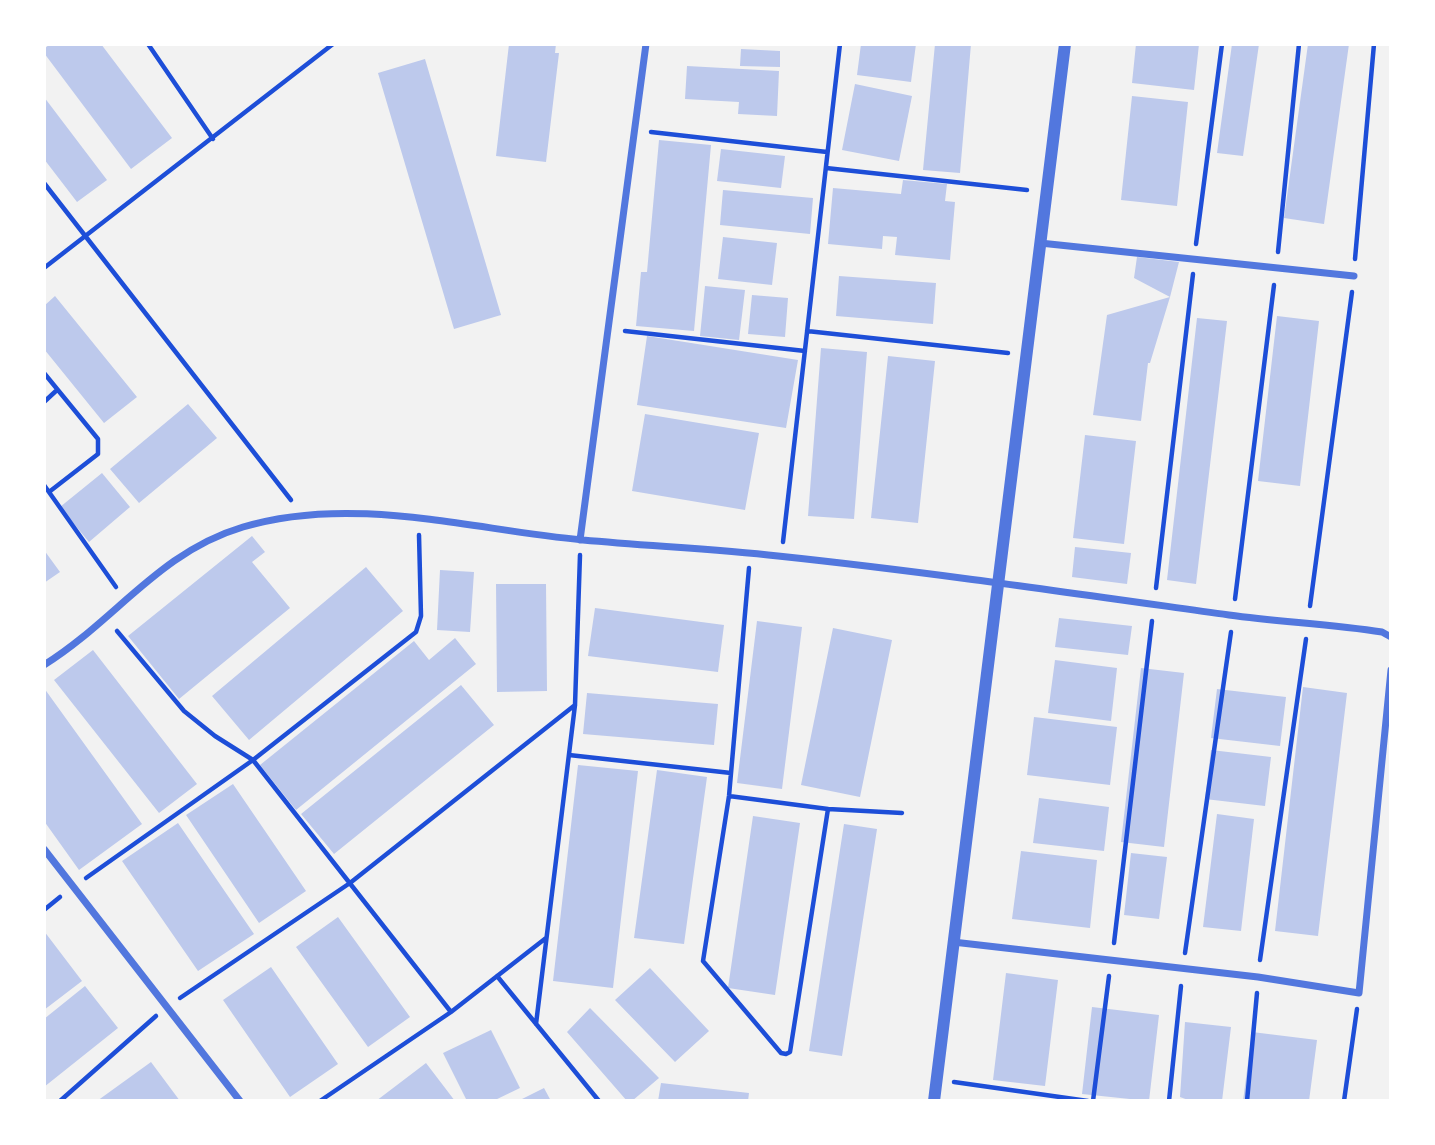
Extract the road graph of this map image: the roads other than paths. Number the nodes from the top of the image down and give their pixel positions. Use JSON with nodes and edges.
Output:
{"nodes":[{"id":1,"x":646,"y":44,"type":"edge"},
{"id":2,"x":1065,"y":44,"type":"edge"},
{"id":3,"x":1040,"y":243,"type":"junction"},
{"id":4,"x":1354,"y":276,"type":"road end"},
{"id":5,"x":580,"y":540,"type":"junction"},
{"id":6,"x":999,"y":584,"type":"junction"},
{"id":7,"x":1391,"y":637,"type":"edge"},
{"id":8,"x":44,"y":664,"type":"edge"},
{"id":9,"x":1391,"y":670,"type":"edge"},
{"id":10,"x":44,"y":849,"type":"edge"},
{"id":11,"x":953,"y":942,"type":"junction"},
{"id":12,"x":240,"y":1101,"type":"edge"},
{"id":13,"x":934,"y":1101,"type":"edge"}],
"edges":[{"from":1,"to":5,"type":"street"},
{"from":2,"to":3,"type":"street"},
{"from":3,"to":4,"type":"street"},
{"from":3,"to":6,"type":"street"},
{"from":5,"to":6,"type":"street"},
{"from":5,"to":8,"type":"street"},
{"from":6,"to":7,"type":"street"},
{"from":6,"to":11,"type":"street"},
{"from":9,"to":11,"type":"street"},
{"from":10,"to":12,"type":"street"},
{"from":11,"to":13,"type":"street"}]}
